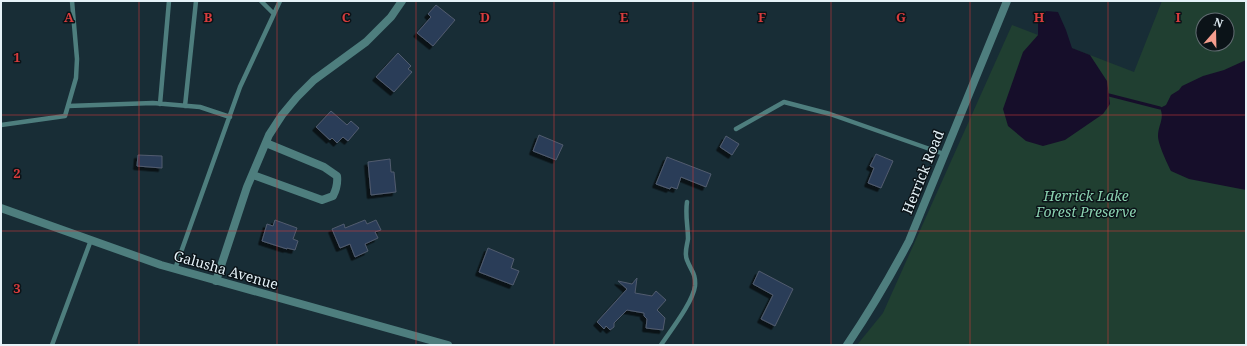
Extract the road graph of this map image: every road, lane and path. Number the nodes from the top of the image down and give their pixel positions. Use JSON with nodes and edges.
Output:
{"nodes":[{"id":1,"x":72,"y":1,"type":"edge"},
{"id":2,"x":169,"y":1,"type":"edge"},
{"id":3,"x":196,"y":1,"type":"edge"},
{"id":4,"x":261,"y":1,"type":"edge"},
{"id":5,"x":280,"y":1,"type":"edge"},
{"id":6,"x":402,"y":1,"type":"edge"},
{"id":7,"x":1007,"y":1,"type":"edge"},
{"id":8,"x":274,"y":14,"type":"junction"},
{"id":9,"x":160,"y":104,"type":"junction"},
{"id":10,"x":68,"y":106,"type":"junction"},
{"id":11,"x":185,"y":106,"type":"junction"},
{"id":12,"x":230,"y":117,"type":"junction"},
{"id":13,"x":1,"y":125,"type":"edge"},
{"id":14,"x":736,"y":129,"type":"dead end"},
{"id":15,"x":266,"y":143,"type":"junction"},
{"id":16,"x":944,"y":154,"type":"junction"},
{"id":17,"x":252,"y":175,"type":"junction"},
{"id":18,"x":686,"y":202,"type":"dead end"},
{"id":19,"x":1,"y":208,"type":"edge"},
{"id":20,"x":91,"y":240,"type":"junction"},
{"id":21,"x":175,"y":269,"type":"junction"},
{"id":22,"x":216,"y":281,"type":"junction"},
{"id":23,"x":52,"y":345,"type":"edge"},
{"id":24,"x":448,"y":345,"type":"edge"},
{"id":25,"x":661,"y":345,"type":"edge"},
{"id":26,"x":847,"y":345,"type":"edge"}],
"edges":[{"from":1,"to":10,"type":"lane"},
{"from":2,"to":9,"type":"lane"},
{"from":3,"to":11,"type":"lane"},
{"from":4,"to":8,"type":"lane"},
{"from":5,"to":8,"type":"lane"},
{"from":6,"to":15,"type":"street"},
{"from":7,"to":16,"type":"street","name":"Herrick Road"},
{"from":8,"to":12,"type":"lane"},
{"from":9,"to":10,"type":"lane"},
{"from":9,"to":11,"type":"lane"},
{"from":10,"to":13,"type":"lane"},
{"from":11,"to":12,"type":"lane"},
{"from":12,"to":21,"type":"lane"},
{"from":14,"to":16,"type":"lane"},
{"from":15,"to":17,"type":"street"},
{"from":15,"to":17,"type":"street"},
{"from":16,"to":26,"type":"street","name":"Herrick Road"},
{"from":17,"to":22,"type":"street"},
{"from":18,"to":25,"type":"lane"},
{"from":19,"to":20,"type":"street","name":"Galusha Avenue"},
{"from":20,"to":21,"type":"street","name":"Galusha Avenue"},
{"from":20,"to":23,"type":"lane"},
{"from":21,"to":22,"type":"street","name":"Galusha Avenue"},
{"from":22,"to":24,"type":"street","name":"Galusha Avenue"}]}
